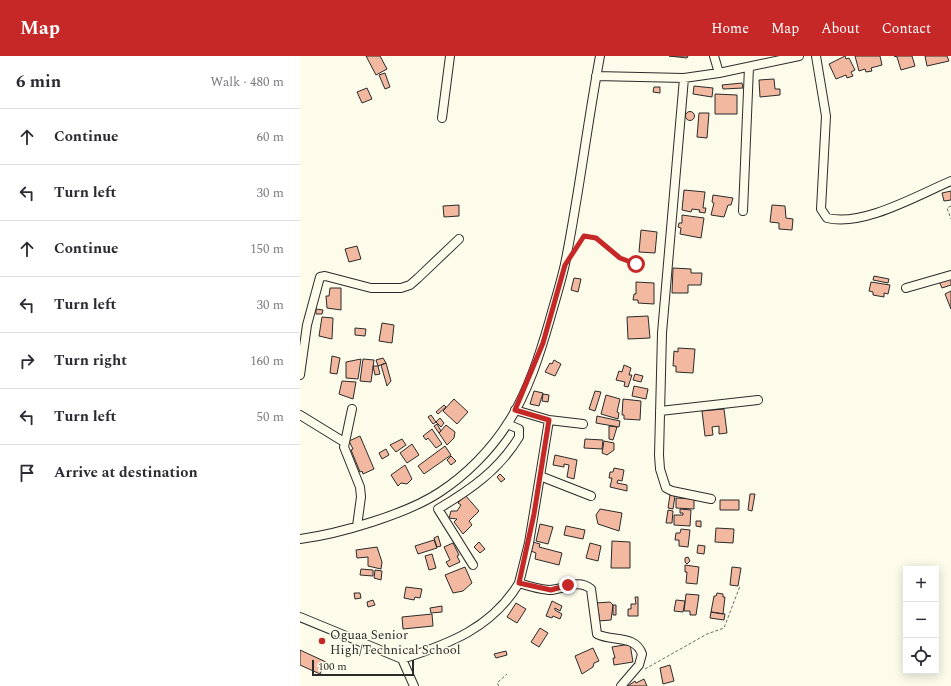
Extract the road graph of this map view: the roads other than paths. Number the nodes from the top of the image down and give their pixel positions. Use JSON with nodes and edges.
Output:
{"nodes":[{"id":1,"x":450,"y":56,"type":"edge"},
{"id":2,"x":600,"y":56,"type":"edge"},
{"id":3,"x":714,"y":56,"type":"edge"},
{"id":4,"x":799,"y":56,"type":"edge"},
{"id":5,"x":816,"y":56,"type":"edge"},
{"id":6,"x":749,"y":67,"type":"junction"},
{"id":7,"x":719,"y":73,"type":"junction"},
{"id":8,"x":596,"y":76,"type":"junction"},
{"id":9,"x":684,"y":78,"type":"junction"},
{"id":10,"x":442,"y":118,"type":"dead end"},
{"id":11,"x":951,"y":181,"type":"edge"},
{"id":12,"x":743,"y":211,"type":"dead end"},
{"id":13,"x":459,"y":238,"type":"dead end"},
{"id":14,"x":951,"y":275,"type":"edge"},
{"id":15,"x":906,"y":288,"type":"dead end"},
{"id":16,"x":300,"y":375,"type":"edge"},
{"id":17,"x":758,"y":400,"type":"dead end"},
{"id":18,"x":352,"y":409,"type":"dead end"},
{"id":19,"x":515,"y":410,"type":"junction"},
{"id":20,"x":660,"y":411,"type":"junction"},
{"id":21,"x":300,"y":415,"type":"edge"},
{"id":22,"x":549,"y":420,"type":"junction"},
{"id":23,"x":507,"y":424,"type":"junction"},
{"id":24,"x":583,"y":424,"type":"dead end"},
{"id":25,"x":344,"y":442,"type":"junction"},
{"id":26,"x":540,"y":476,"type":"junction"},
{"id":27,"x":591,"y":496,"type":"dead end"},
{"id":28,"x":431,"y":497,"type":"junction"},
{"id":29,"x":711,"y":499,"type":"dead end"},
{"id":30,"x":438,"y":509,"type":"junction"},
{"id":31,"x":357,"y":526,"type":"junction"},
{"id":32,"x":300,"y":539,"type":"edge"},
{"id":33,"x":473,"y":565,"type":"dead end"},
{"id":34,"x":519,"y":583,"type":"junction"},
{"id":35,"x":300,"y":617,"type":"edge"},
{"id":36,"x":402,"y":659,"type":"junction"},
{"id":37,"x":414,"y":686,"type":"edge"},
{"id":38,"x":621,"y":686,"type":"edge"}],
"edges":[{"from":1,"to":10,"type":"street"},
{"from":2,"to":8,"type":"street"},
{"from":3,"to":7,"type":"street"},
{"from":4,"to":6,"type":"street"},
{"from":5,"to":11,"type":"street"},
{"from":6,"to":7,"type":"street"},
{"from":6,"to":12,"type":"street"},
{"from":7,"to":9,"type":"street"},
{"from":8,"to":9,"type":"street"},
{"from":8,"to":19,"type":"street"},
{"from":9,"to":20,"type":"street"},
{"from":13,"to":16,"type":"street"},
{"from":14,"to":15,"type":"street"},
{"from":17,"to":20,"type":"street"},
{"from":18,"to":25,"type":"street"},
{"from":19,"to":22,"type":"street"},
{"from":19,"to":23,"type":"street"},
{"from":20,"to":29,"type":"street"},
{"from":21,"to":25,"type":"street"},
{"from":22,"to":24,"type":"street"},
{"from":22,"to":26,"type":"street"},
{"from":23,"to":28,"type":"street"},
{"from":23,"to":30,"type":"street"},
{"from":25,"to":31,"type":"street"},
{"from":26,"to":27,"type":"street"},
{"from":26,"to":34,"type":"street"},
{"from":28,"to":30,"type":"street"},
{"from":28,"to":31,"type":"street"},
{"from":30,"to":33,"type":"street"},
{"from":31,"to":32,"type":"street"},
{"from":34,"to":36,"type":"street"},
{"from":34,"to":38,"type":"street"},
{"from":35,"to":36,"type":"street"},
{"from":36,"to":37,"type":"street"}]}
